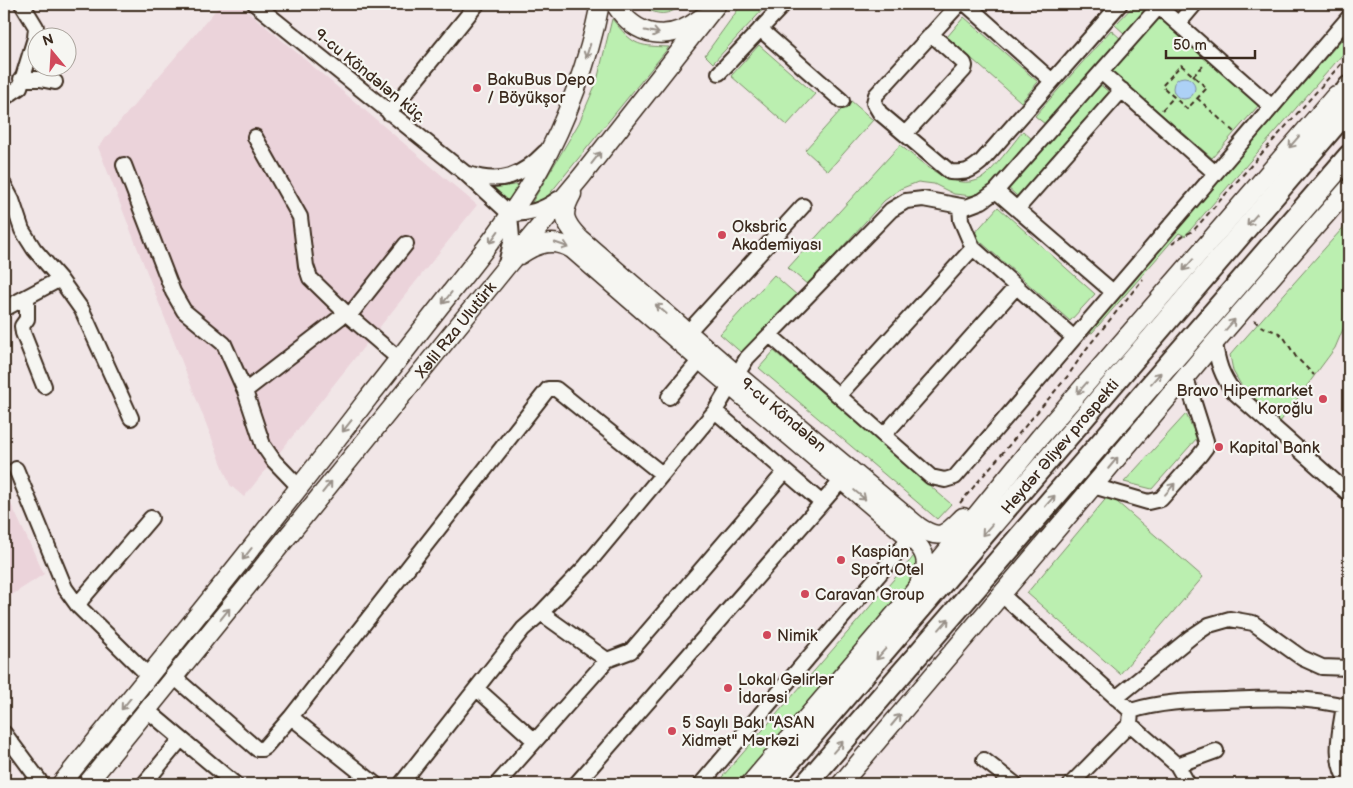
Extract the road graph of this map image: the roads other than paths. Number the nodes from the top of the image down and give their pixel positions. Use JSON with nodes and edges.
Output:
{"nodes":[{"id":1,"x":22,"y":4,"type":"edge"},
{"id":2,"x":255,"y":4,"type":"edge"},
{"id":3,"x":477,"y":4,"type":"edge"},
{"id":4,"x":600,"y":4,"type":"edge"},
{"id":5,"x":614,"y":4,"type":"edge"},
{"id":6,"x":784,"y":4,"type":"edge"},
{"id":7,"x":959,"y":4,"type":"edge"},
{"id":8,"x":966,"y":4,"type":"edge"},
{"id":9,"x":1120,"y":4,"type":"edge"},
{"id":10,"x":1196,"y":4,"type":"edge"},
{"id":11,"x":716,"y":5,"type":"edge"},
{"id":12,"x":1159,"y":5,"type":"edge"},
{"id":13,"x":1349,"y":17,"type":"edge"},
{"id":14,"x":1178,"y":24,"type":"junction"},
{"id":15,"x":760,"y":29,"type":"junction"},
{"id":16,"x":931,"y":34,"type":"junction"},
{"id":17,"x":1101,"y":72,"type":"junction"},
{"id":18,"x":719,"y":73,"type":"dead end"},
{"id":19,"x":21,"y":79,"type":"junction"},
{"id":20,"x":1349,"y":79,"type":"edge"},
{"id":21,"x":1052,"y":81,"type":"junction"},
{"id":22,"x":55,"y":82,"type":"dead end"},
{"id":23,"x":1349,"y":87,"type":"edge"},
{"id":24,"x":1122,"y":90,"type":"junction"},
{"id":25,"x":4,"y":98,"type":"edge"},
{"id":26,"x":842,"y":101,"type":"dead end"},
{"id":27,"x":1272,"y":106,"type":"junction"},
{"id":28,"x":1349,"y":108,"type":"edge"},
{"id":29,"x":389,"y":113,"type":"junction"},
{"id":30,"x":905,"y":134,"type":"junction"},
{"id":31,"x":255,"y":137,"type":"dead end"},
{"id":32,"x":552,"y":146,"type":"junction"},
{"id":33,"x":1349,"y":156,"type":"edge"},
{"id":34,"x":124,"y":165,"type":"dead end"},
{"id":35,"x":465,"y":173,"type":"junction"},
{"id":36,"x":1215,"y":174,"type":"junction"},
{"id":37,"x":581,"y":177,"type":"junction"},
{"id":38,"x":496,"y":179,"type":"junction"},
{"id":39,"x":1284,"y":183,"type":"junction"},
{"id":40,"x":4,"y":186,"type":"edge"},
{"id":41,"x":1348,"y":190,"type":"edge"},
{"id":42,"x":996,"y":191,"type":"junction"},
{"id":43,"x":491,"y":197,"type":"junction"},
{"id":44,"x":804,"y":206,"type":"dead end"},
{"id":45,"x":960,"y":206,"type":"junction"},
{"id":46,"x":1017,"y":209,"type":"junction"},
{"id":47,"x":510,"y":214,"type":"junction"},
{"id":48,"x":406,"y":244,"type":"dead end"},
{"id":49,"x":973,"y":248,"type":"junction"},
{"id":50,"x":505,"y":268,"type":"junction"},
{"id":51,"x":60,"y":279,"type":"junction"},
{"id":52,"x":1016,"y":287,"type":"junction"},
{"id":53,"x":1113,"y":292,"type":"junction"},
{"id":54,"x":27,"y":297,"type":"junction"},
{"id":55,"x":4,"y":309,"type":"edge"},
{"id":56,"x":347,"y":314,"type":"junction"},
{"id":57,"x":688,"y":332,"type":"junction"},
{"id":58,"x":770,"y":335,"type":"junction"},
{"id":59,"x":1074,"y":338,"type":"junction"},
{"id":60,"x":1215,"y":342,"type":"junction"},
{"id":61,"x":399,"y":359,"type":"junction"},
{"id":62,"x":700,"y":360,"type":"junction"},
{"id":63,"x":1186,"y":378,"type":"junction"},
{"id":64,"x":734,"y":380,"type":"junction"},
{"id":65,"x":44,"y":386,"type":"dead end"},
{"id":66,"x":245,"y":391,"type":"junction"},
{"id":67,"x":839,"y":395,"type":"junction"},
{"id":68,"x":669,"y":396,"type":"dead end"},
{"id":69,"x":715,"y":411,"type":"junction"},
{"id":70,"x":131,"y":418,"type":"dead end"},
{"id":71,"x":884,"y":435,"type":"junction"},
{"id":72,"x":1040,"y":437,"type":"junction"},
{"id":73,"x":16,"y":469,"type":"dead end"},
{"id":74,"x":785,"y":472,"type":"junction"},
{"id":75,"x":662,"y":474,"type":"junction"},
{"id":76,"x":842,"y":480,"type":"junction"},
{"id":77,"x":1093,"y":486,"type":"junction"},
{"id":78,"x":300,"y":488,"type":"junction"},
{"id":79,"x":1349,"y":494,"type":"edge"},
{"id":80,"x":822,"y":503,"type":"junction"},
{"id":81,"x":151,"y":518,"type":"dead end"},
{"id":82,"x":915,"y":532,"type":"junction"},
{"id":83,"x":913,"y":593,"type":"junction"},
{"id":84,"x":1002,"y":595,"type":"junction"},
{"id":85,"x":78,"y":606,"type":"junction"},
{"id":86,"x":541,"y":613,"type":"junction"},
{"id":87,"x":180,"y":640,"type":"junction"},
{"id":88,"x":195,"y":652,"type":"junction"},
{"id":89,"x":607,"y":660,"type":"junction"},
{"id":90,"x":1349,"y":668,"type":"edge"},
{"id":91,"x":149,"y":676,"type":"junction"},
{"id":92,"x":174,"y":677,"type":"junction"},
{"id":93,"x":477,"y":689,"type":"junction"},
{"id":94,"x":1116,"y":698,"type":"junction"},
{"id":95,"x":1346,"y":706,"type":"edge"},
{"id":96,"x":147,"y":710,"type":"junction"},
{"id":97,"x":291,"y":717,"type":"junction"},
{"id":98,"x":1130,"y":717,"type":"junction"},
{"id":99,"x":4,"y":733,"type":"edge"},
{"id":100,"x":181,"y":739,"type":"junction"},
{"id":101,"x":535,"y":741,"type":"junction"},
{"id":102,"x":1216,"y":751,"type":"dead end"},
{"id":103,"x":984,"y":760,"type":"dead end"},
{"id":104,"x":1177,"y":764,"type":"junction"},
{"id":105,"x":38,"y":783,"type":"edge"},
{"id":106,"x":61,"y":784,"type":"edge"},
{"id":107,"x":87,"y":784,"type":"edge"},
{"id":108,"x":144,"y":784,"type":"edge"},
{"id":109,"x":235,"y":784,"type":"edge"},
{"id":110,"x":374,"y":784,"type":"edge"},
{"id":111,"x":401,"y":784,"type":"edge"},
{"id":112,"x":497,"y":784,"type":"edge"},
{"id":113,"x":576,"y":784,"type":"edge"},
{"id":114,"x":701,"y":784,"type":"edge"},
{"id":115,"x":750,"y":784,"type":"edge"},
{"id":116,"x":770,"y":784,"type":"edge"},
{"id":117,"x":806,"y":784,"type":"edge"},
{"id":118,"x":841,"y":784,"type":"edge"},
{"id":119,"x":1015,"y":784,"type":"edge"},
{"id":120,"x":1070,"y":784,"type":"edge"},
{"id":121,"x":1188,"y":784,"type":"edge"},
{"id":122,"x":1349,"y":784,"type":"edge"}],
"edges":[{"from":1,"to":19,"type":"street"},
{"from":2,"to":29,"type":"street","name":"9-cu Köndələn küç."},
{"from":3,"to":29,"type":"street"},
{"from":4,"to":32,"type":"main road","one_way":true},
{"from":5,"to":11,"type":"main road","one_way":true},
{"from":6,"to":15,"type":"street"},
{"from":7,"to":16,"type":"street"},
{"from":8,"to":21,"type":"street"},
{"from":9,"to":21,"type":"street"},
{"from":10,"to":14,"type":"street"},
{"from":37,"to":11,"type":"main road","name":"Xəlil Rza Ulutürk","one_way":true},
{"from":12,"to":14,"type":"street"},
{"from":12,"to":17,"type":"street"},
{"from":13,"to":27,"type":"street"},
{"from":14,"to":27,"type":"street"},
{"from":15,"to":18,"type":"street"},
{"from":15,"to":26,"type":"street"},
{"from":16,"to":30,"type":"street"},
{"from":16,"to":30,"type":"street"},
{"from":17,"to":24,"type":"street"},
{"from":17,"to":42,"type":"street"},
{"from":19,"to":22,"type":"street"},
{"from":19,"to":25,"type":"street"},
{"from":20,"to":72,"type":"main road","one_way":true},
{"from":21,"to":30,"type":"street"},
{"from":23,"to":39,"type":"highway"},
{"from":24,"to":36,"type":"street"},
{"from":24,"to":46,"type":"street"},
{"from":27,"to":36,"type":"street"},
{"from":28,"to":39,"type":"highway","name":"Heydər Əliyev prospekti"},
{"from":29,"to":35,"type":"street","name":"9-cu Köndələn küç."},
{"from":31,"to":56,"type":"street"},
{"from":32,"to":38,"type":"street"},
{"from":32,"to":47,"type":"main road"},
{"from":117,"to":33,"type":"highway","name":"Heydər Əliyev prospekti","one_way":true},
{"from":34,"to":66,"type":"street"},
{"from":35,"to":38,"type":"street"},
{"from":35,"to":43,"type":"street","name":"9-cu Köndələn küç."},
{"from":36,"to":53,"type":"street"},
{"from":37,"to":47,"type":"street"},
{"from":37,"to":50,"type":"main road","name":"Xəlil Rza Ulutürk"},
{"from":57,"to":37,"type":"main road","name":"9-cu Köndələn","one_way":true},
{"from":38,"to":43,"type":"street"},
{"from":39,"to":116,"type":"highway","name":"Heydər Əliyev prospekti","one_way":true},
{"from":40,"to":51,"type":"street"},
{"from":60,"to":41,"type":"main road","one_way":true},
{"from":42,"to":45,"type":"street"},
{"from":42,"to":46,"type":"street"},
{"from":43,"to":47,"type":"street","name":"9-cu Köndələn küç."},
{"from":44,"to":57,"type":"street"},
{"from":45,"to":49,"type":"street"},
{"from":45,"to":58,"type":"street"},
{"from":46,"to":53,"type":"street"},
{"from":47,"to":50,"type":"street"},
{"from":47,"to":61,"type":"main road","name":"Xəlil Rza Ulutürk","one_way":true},
{"from":48,"to":56,"type":"street"},
{"from":49,"to":52,"type":"street"},
{"from":49,"to":67,"type":"street"},
{"from":50,"to":62,"type":"main road","name":"9-cu Köndələn","one_way":true},
{"from":88,"to":50,"type":"main road","name":"Xəlil Rza Ulutürk","one_way":true},
{"from":51,"to":54,"type":"street"},
{"from":51,"to":70,"type":"street"},
{"from":52,"to":59,"type":"street"},
{"from":52,"to":71,"type":"street"},
{"from":53,"to":59,"type":"street"},
{"from":54,"to":55,"type":"street"},
{"from":54,"to":65,"type":"street"},
{"from":56,"to":61,"type":"street"},
{"from":56,"to":66,"type":"street"},
{"from":57,"to":64,"type":"main road","name":"9-cu Köndələn"},
{"from":58,"to":64,"type":"street"},
{"from":58,"to":67,"type":"street"},
{"from":59,"to":71,"type":"street"},
{"from":60,"to":63,"type":"main road"},
{"from":60,"to":79,"type":"street"},
{"from":61,"to":78,"type":"main road","name":"Xəlil Rza Ulutürk","one_way":true},
{"from":62,"to":64,"type":"main road","name":"9-cu Köndələn"},
{"from":62,"to":68,"type":"street"},
{"from":77,"to":63,"type":"main road","one_way":true},
{"from":77,"to":63,"type":"street","one_way":true},
{"from":64,"to":69,"type":"street"},
{"from":64,"to":76,"type":"main road","name":"9-cu Köndələn"},
{"from":64,"to":82,"type":"main road","name":"9-cu Köndələn"},
{"from":66,"to":78,"type":"street"},
{"from":67,"to":71,"type":"street"},
{"from":69,"to":74,"type":"street"},
{"from":69,"to":75,"type":"street"},
{"from":72,"to":82,"type":"main road","name":"9-cu Köndələn"},
{"from":72,"to":83,"type":"main road"},
{"from":73,"to":85,"type":"street"},
{"from":74,"to":80,"type":"street"},
{"from":74,"to":89,"type":"street"},
{"from":75,"to":86,"type":"street"},
{"from":75,"to":97,"type":"street"},
{"from":76,"to":80,"type":"street"},
{"from":76,"to":82,"type":"main road","name":"9-cu Köndələn","one_way":true},
{"from":77,"to":84,"type":"main road"},
{"from":78,"to":87,"type":"main road","name":"Xəlil Rza Ulutürk","one_way":true},
{"from":80,"to":113,"type":"street"},
{"from":81,"to":85,"type":"street"},
{"from":82,"to":83,"type":"main road","name":"9-cu Köndələn"},
{"from":82,"to":114,"type":"street"},
{"from":83,"to":115,"type":"main road"},
{"from":84,"to":94,"type":"street"},
{"from":118,"to":84,"type":"main road","one_way":true},
{"from":85,"to":91,"type":"street"},
{"from":86,"to":89,"type":"street"},
{"from":86,"to":93,"type":"street"},
{"from":87,"to":88,"type":"main road"},
{"from":87,"to":91,"type":"main road","name":"Xəlil Rza Ulutürk"},
{"from":88,"to":92,"type":"main road","name":"Xəlil Rza Ulutürk"},
{"from":89,"to":101,"type":"street"},
{"from":90,"to":94,"type":"street"},
{"from":91,"to":106,"type":"main road","name":"Xəlil Rza Ulutürk","one_way":true},
{"from":92,"to":96,"type":"main road","name":"Xəlil Rza Ulutürk"},
{"from":92,"to":97,"type":"street"},
{"from":93,"to":101,"type":"street"},
{"from":93,"to":111,"type":"street"},
{"from":94,"to":98,"type":"street"},
{"from":95,"to":98,"type":"street"},
{"from":95,"to":122,"type":"street"},
{"from":96,"to":100,"type":"street"},
{"from":96,"to":107,"type":"main road","name":"Xəlil Rza Ulutürk"},
{"from":97,"to":110,"type":"street"},
{"from":98,"to":104,"type":"street"},
{"from":98,"to":120,"type":"street"},
{"from":99,"to":105,"type":"street"},
{"from":100,"to":108,"type":"street"},
{"from":100,"to":109,"type":"street"},
{"from":101,"to":112,"type":"street"},
{"from":102,"to":104,"type":"street"},
{"from":103,"to":119,"type":"street"},
{"from":104,"to":121,"type":"street"}]}
